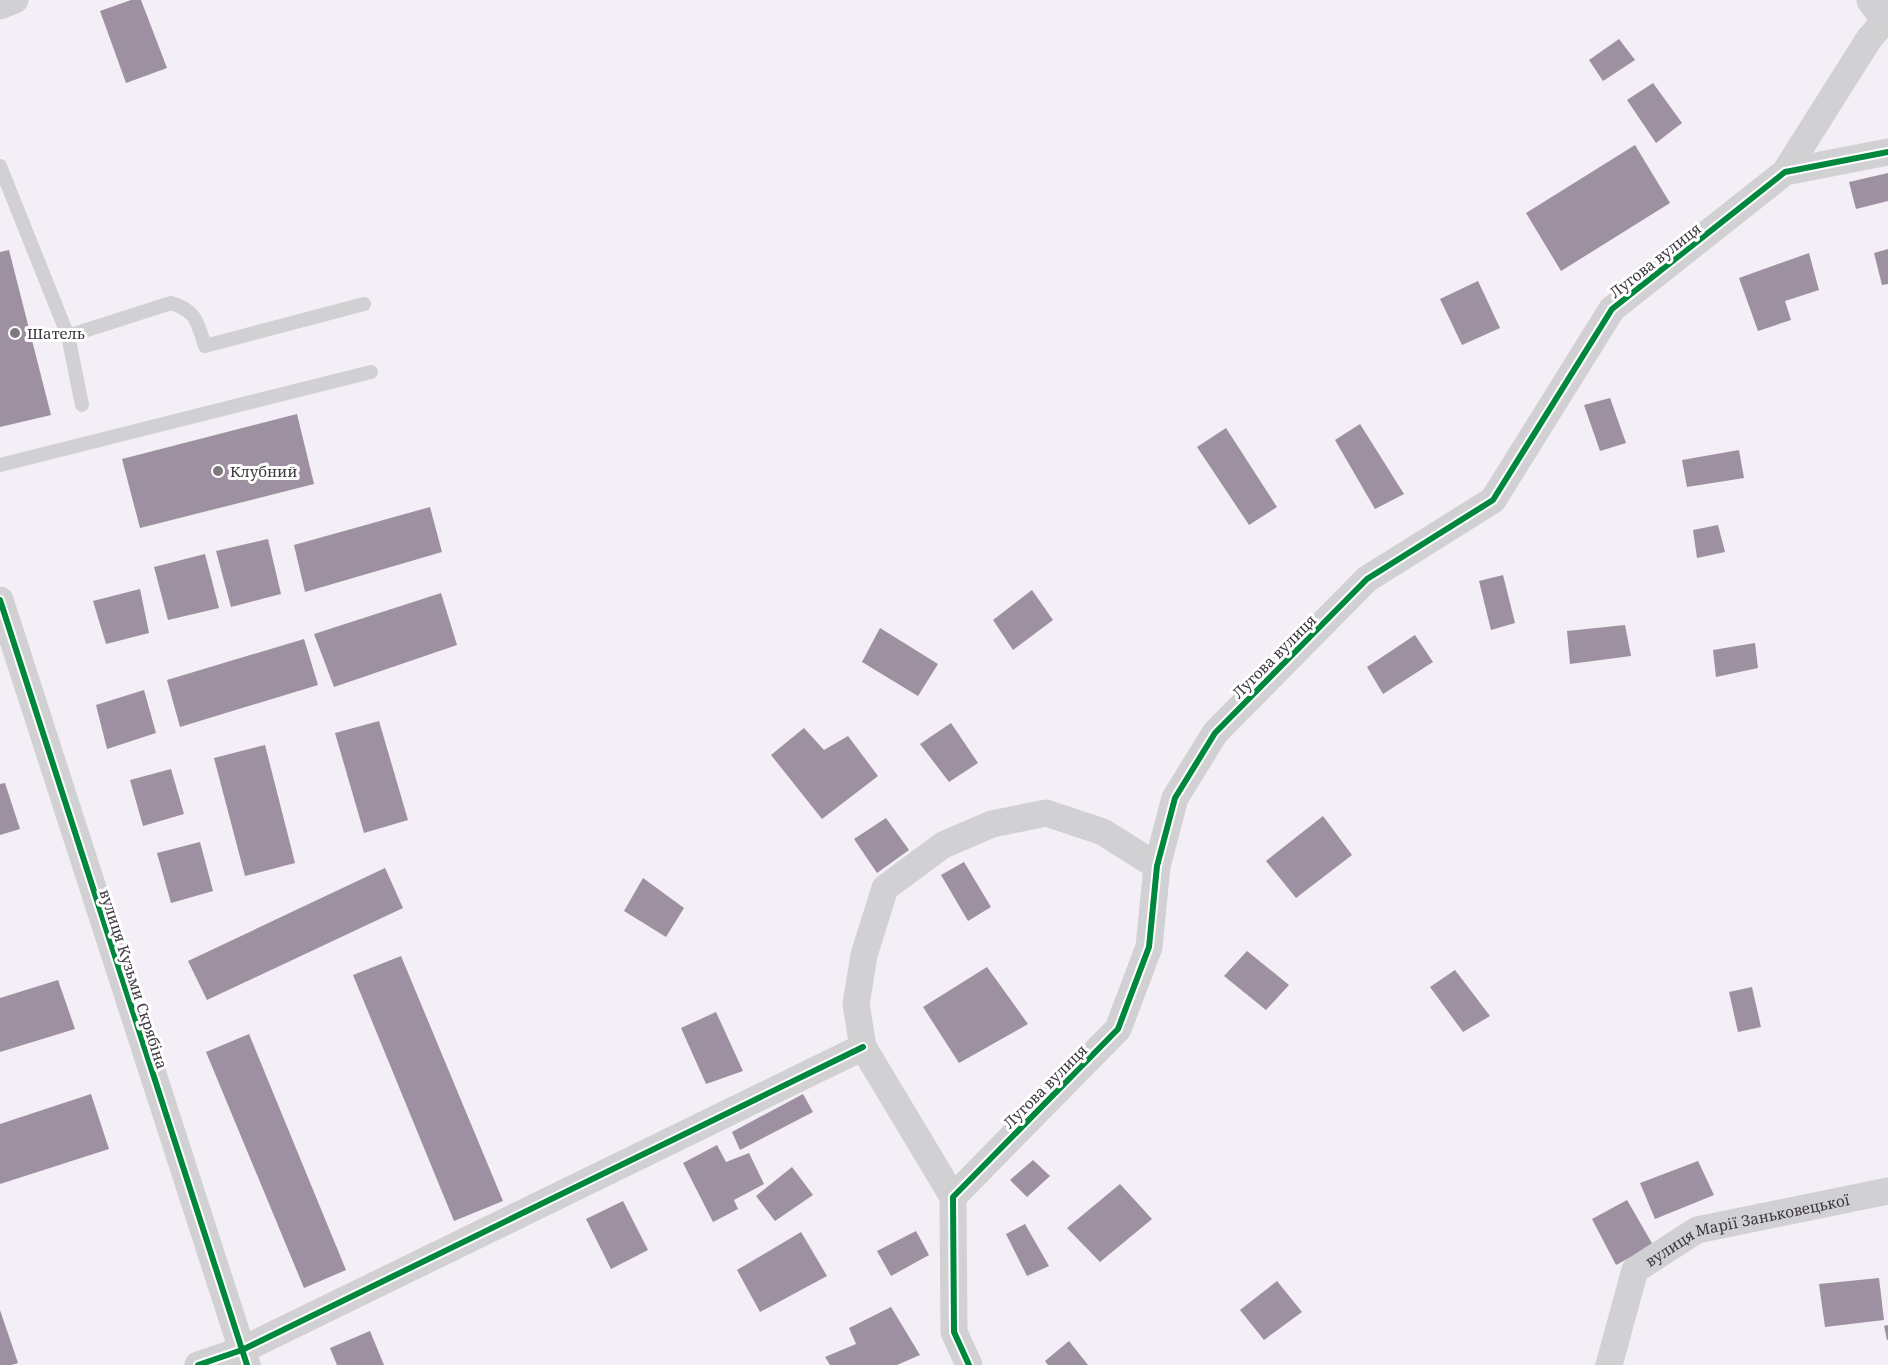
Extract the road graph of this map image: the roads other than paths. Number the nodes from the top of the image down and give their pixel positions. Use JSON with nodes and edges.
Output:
{"nodes":[{"id":1,"x":15,"y":0,"type":"edge"},
{"id":2,"x":0,"y":6,"type":"edge"},
{"id":3,"x":1883,"y":12,"type":"edge"},
{"id":4,"x":1888,"y":152,"type":"edge"},
{"id":5,"x":0,"y":166,"type":"edge"},
{"id":6,"x":1785,"y":172,"type":"junction"},
{"id":7,"x":364,"y":304,"type":"dead end"},
{"id":8,"x":68,"y":336,"type":"junction"},
{"id":9,"x":371,"y":372,"type":"dead end"},
{"id":10,"x":82,"y":405,"type":"dead end"},
{"id":11,"x":0,"y":465,"type":"edge"},
{"id":12,"x":0,"y":600,"type":"edge"},
{"id":13,"x":1157,"y":866,"type":"junction"},
{"id":14,"x":863,"y":1047,"type":"junction"},
{"id":15,"x":1888,"y":1191,"type":"edge"},
{"id":16,"x":953,"y":1197,"type":"junction"},
{"id":17,"x":245,"y":1358,"type":"edge"},
{"id":18,"x":198,"y":1365,"type":"edge"},
{"id":19,"x":969,"y":1365,"type":"edge"},
{"id":20,"x":1610,"y":1365,"type":"edge"}],
"edges":[{"from":1,"to":2,"type":"street"},
{"from":3,"to":6,"type":"street"},
{"from":4,"to":6,"type":"street","name":"Лугова вулиця"},
{"from":5,"to":8,"type":"lane"},
{"from":6,"to":13,"type":"street","name":"Лугова вулиця"},
{"from":7,"to":8,"type":"lane"},
{"from":8,"to":10,"type":"lane"},
{"from":9,"to":11,"type":"lane"},
{"from":12,"to":17,"type":"street","name":"вулиця Кузьми Скрябіна"},
{"from":13,"to":14,"type":"street"},
{"from":13,"to":16,"type":"street","name":"Лугова вулиця"},
{"from":14,"to":16,"type":"street"},
{"from":14,"to":17,"type":"street"},
{"from":15,"to":20,"type":"street","name":"вулиця Марії Заньковецької"},
{"from":16,"to":19,"type":"street"},
{"from":17,"to":18,"type":"street"}]}
